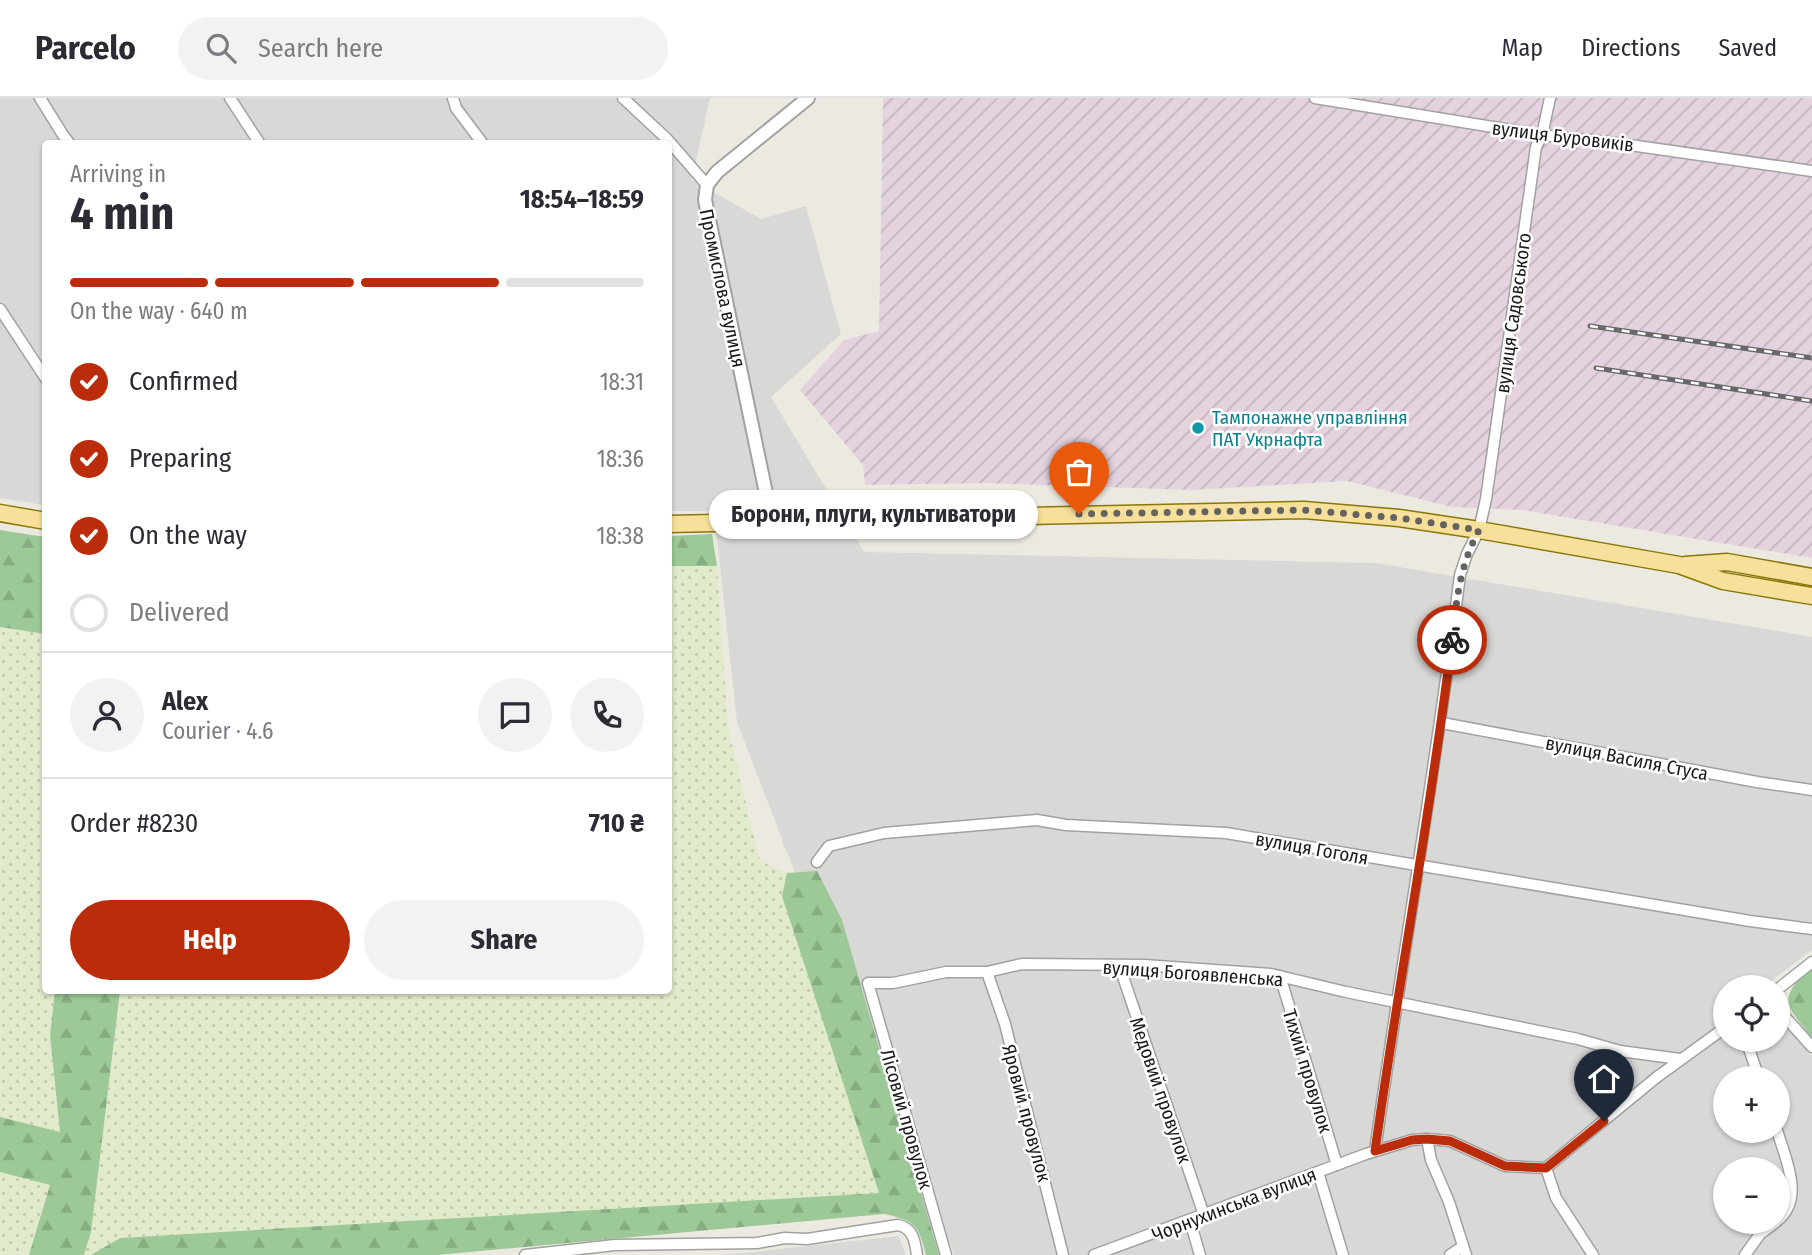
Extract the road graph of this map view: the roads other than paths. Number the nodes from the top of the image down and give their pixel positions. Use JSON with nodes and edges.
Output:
{"nodes":[{"id":1,"x":40,"y":98,"type":"edge"},
{"id":2,"x":230,"y":98,"type":"edge"},
{"id":3,"x":453,"y":98,"type":"edge"},
{"id":4,"x":623,"y":98,"type":"edge"},
{"id":5,"x":808,"y":98,"type":"edge"},
{"id":6,"x":1315,"y":98,"type":"edge"},
{"id":7,"x":1550,"y":98,"type":"edge"},
{"id":8,"x":1542,"y":135,"type":"junction"},
{"id":9,"x":66,"y":140,"type":"edge"},
{"id":10,"x":257,"y":140,"type":"edge"},
{"id":11,"x":480,"y":140,"type":"edge"},
{"id":12,"x":668,"y":140,"type":"edge"},
{"id":13,"x":672,"y":145,"type":"edge"},
{"id":14,"x":1812,"y":171,"type":"edge"},
{"id":15,"x":707,"y":185,"type":"junction"},
{"id":16,"x":0,"y":309,"type":"edge"},
{"id":17,"x":42,"y":373,"type":"edge"},
{"id":18,"x":0,"y":513,"type":"edge"},
{"id":19,"x":42,"y":520,"type":"edge"},
{"id":20,"x":772,"y":522,"type":"junction"},
{"id":21,"x":672,"y":524,"type":"edge"},
{"id":22,"x":1479,"y":530,"type":"junction"},
{"id":23,"x":1679,"y":565,"type":"junction"},
{"id":24,"x":1812,"y":577,"type":"edge"},
{"id":25,"x":1812,"y":596,"type":"edge"},
{"id":26,"x":1442,"y":723,"type":"junction"},
{"id":27,"x":1812,"y":790,"type":"edge"},
{"id":28,"x":817,"y":862,"type":"dead end"},
{"id":29,"x":1419,"y":866,"type":"junction"},
{"id":30,"x":1812,"y":929,"type":"edge"},
{"id":31,"x":1812,"y":962,"type":"edge"},
{"id":32,"x":1119,"y":965,"type":"junction"},
{"id":33,"x":987,"y":972,"type":"junction"},
{"id":34,"x":1280,"y":976,"type":"junction"},
{"id":35,"x":1790,"y":979,"type":"edge"},
{"id":36,"x":868,"y":983,"type":"joint"},
{"id":37,"x":1396,"y":1001,"type":"junction"},
{"id":38,"x":1790,"y":1022,"type":"edge"},
{"id":39,"x":1713,"y":1036,"type":"edge"},
{"id":40,"x":1812,"y":1047,"type":"edge"},
{"id":41,"x":1680,"y":1059,"type":"junction"},
{"id":42,"x":1427,"y":1139,"type":"junction"},
{"id":43,"x":1375,"y":1151,"type":"junction"},
{"id":44,"x":1337,"y":1165,"type":"junction"},
{"id":45,"x":1546,"y":1168,"type":"junction"},
{"id":46,"x":1318,"y":1172,"type":"junction"},
{"id":47,"x":1790,"y":1174,"type":"edge"},
{"id":48,"x":1790,"y":1200,"type":"edge"},
{"id":49,"x":1204,"y":1215,"type":"junction"},
{"id":50,"x":1190,"y":1221,"type":"junction"},
{"id":51,"x":1760,"y":1234,"type":"edge"},
{"id":52,"x":733,"y":1250,"type":"edge"},
{"id":53,"x":1464,"y":1251,"type":"edge"},
{"id":54,"x":524,"y":1255,"type":"edge"},
{"id":55,"x":917,"y":1255,"type":"edge"},
{"id":56,"x":946,"y":1255,"type":"edge"},
{"id":57,"x":1063,"y":1255,"type":"edge"},
{"id":58,"x":1094,"y":1255,"type":"edge"},
{"id":59,"x":1200,"y":1255,"type":"edge"},
{"id":60,"x":1343,"y":1255,"type":"edge"},
{"id":61,"x":1450,"y":1255,"type":"edge"},
{"id":62,"x":1592,"y":1255,"type":"edge"},
{"id":63,"x":1745,"y":1255,"type":"edge"}],
"edges":[{"from":1,"to":9,"type":"street"},
{"from":2,"to":10,"type":"street"},
{"from":3,"to":11,"type":"street"},
{"from":4,"to":12,"type":"street"},
{"from":5,"to":15,"type":"street","name":"Промислова вулиця"},
{"from":6,"to":8,"type":"street","name":"вулиця Буровиків"},
{"from":7,"to":8,"type":"street","name":"вулиця Садовського"},
{"from":8,"to":14,"type":"street","name":"вулиця Буровиків"},
{"from":8,"to":22,"type":"street","name":"вулиця Садовського"},
{"from":13,"to":15,"type":"street"},
{"from":15,"to":20,"type":"street","name":"Промислова вулиця"},
{"from":16,"to":17,"type":"street"},
{"from":18,"to":19,"type":"main road"},
{"from":20,"to":21,"type":"main road"},
{"from":20,"to":22,"type":"main road"},
{"from":22,"to":23,"type":"main road"},
{"from":22,"to":26,"type":"street","name":"вулиця Садовського"},
{"from":23,"to":24,"type":"main road"},
{"from":23,"to":25,"type":"main road"},
{"from":26,"to":27,"type":"street","name":"вулиця Василя Стуса"},
{"from":26,"to":29,"type":"street","name":"вулиця Садовського"},
{"from":28,"to":29,"type":"street","name":"вулиця Гоголя"},
{"from":29,"to":30,"type":"street","name":"вулиця Гоголя"},
{"from":29,"to":37,"type":"street","name":"вулиця Садовського"},
{"from":31,"to":35,"type":"street"},
{"from":32,"to":33,"type":"street","name":"вулиця Богоявленська"},
{"from":32,"to":34,"type":"street","name":"вулиця Богоявленська"},
{"from":32,"to":49,"type":"street","name":"Медовий провулок"},
{"from":33,"to":36,"type":"street","name":"вулиця Богоявленська"},
{"from":33,"to":57,"type":"street","name":"Яровий провулок"},
{"from":34,"to":37,"type":"street","name":"вулиця Богоявленська"},
{"from":34,"to":44,"type":"street","name":"Тихий провулок"},
{"from":36,"to":56,"type":"street","name":"Лісовий провулок"},
{"from":37,"to":41,"type":"street","name":"вулиця Богоявленська"},
{"from":37,"to":43,"type":"street","name":"вулиця Садовського"},
{"from":38,"to":40,"type":"street"},
{"from":39,"to":41,"type":"street"},
{"from":41,"to":45,"type":"street"},
{"from":42,"to":43,"type":"street","name":"Чорнухинська вулиця"},
{"from":42,"to":45,"type":"street"},
{"from":42,"to":53,"type":"street"},
{"from":43,"to":44,"type":"street","name":"Чорнухинська вулиця"},
{"from":44,"to":46,"type":"street","name":"Чорнухинська вулиця"},
{"from":45,"to":62,"type":"street"},
{"from":46,"to":49,"type":"street","name":"Чорнухинська вулиця"},
{"from":46,"to":60,"type":"street"},
{"from":47,"to":48,"type":"street"},
{"from":49,"to":50,"type":"street","name":"Чорнухинська вулиця"},
{"from":50,"to":58,"type":"street","name":"Чорнухинська вулиця"},
{"from":50,"to":59,"type":"street"},
{"from":51,"to":63,"type":"street"},
{"from":52,"to":54,"type":"street"},
{"from":52,"to":55,"type":"street"},
{"from":53,"to":61,"type":"street"}]}
